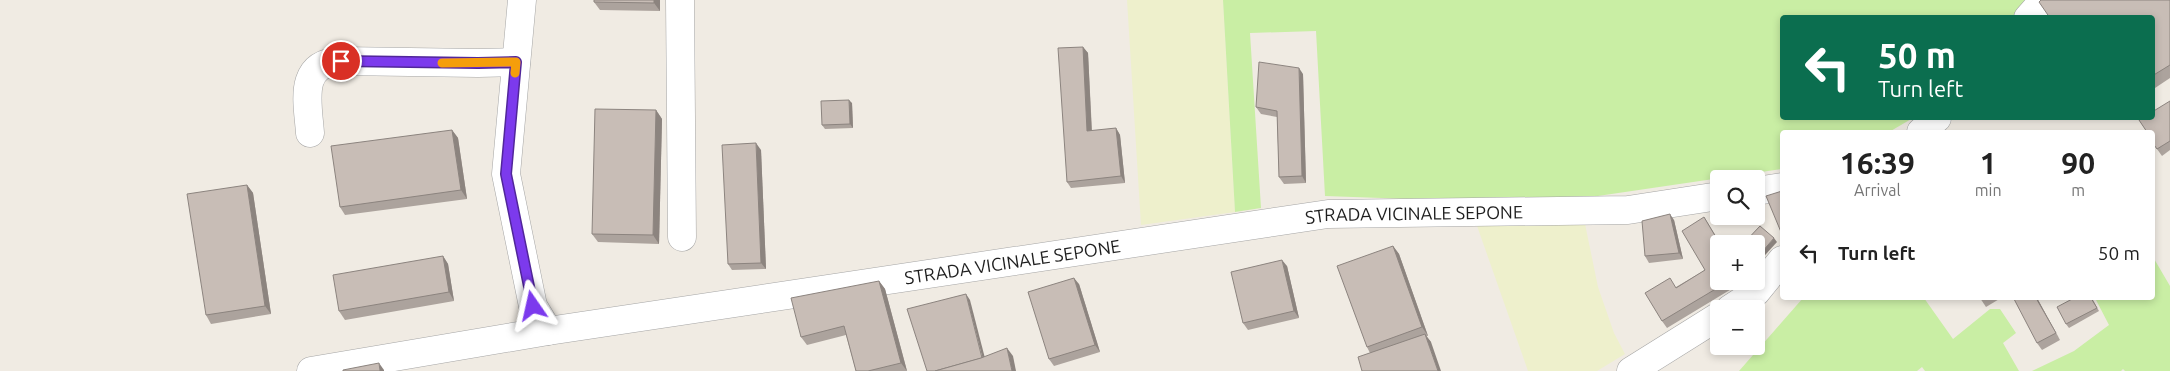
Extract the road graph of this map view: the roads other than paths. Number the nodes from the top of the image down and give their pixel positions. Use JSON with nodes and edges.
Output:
{"nodes":[{"id":1,"x":522,"y":0,"type":"edge"},
{"id":2,"x":680,"y":0,"type":"edge"},
{"id":3,"x":2044,"y":0,"type":"edge"},
{"id":4,"x":2031,"y":15,"type":"edge"},
{"id":5,"x":516,"y":62,"type":"junction"},
{"id":6,"x":1935,"y":120,"type":"edge"},
{"id":7,"x":1923,"y":130,"type":"edge"},
{"id":8,"x":310,"y":134,"type":"dead end"},
{"id":9,"x":1780,"y":187,"type":"edge"},
{"id":10,"x":1765,"y":190,"type":"edge"},
{"id":11,"x":1710,"y":197,"type":"edge"},
{"id":12,"x":682,"y":237,"type":"dead end"},
{"id":13,"x":1780,"y":262,"type":"edge"},
{"id":14,"x":1744,"y":300,"type":"edge"},
{"id":15,"x":1710,"y":322,"type":"edge"},
{"id":16,"x":548,"y":331,"type":"junction"},
{"id":17,"x":311,"y":371,"type":"edge"},
{"id":18,"x":1631,"y":371,"type":"edge"}],
"edges":[{"from":1,"to":5,"type":"street"},
{"from":2,"to":12,"type":"street"},
{"from":3,"to":4,"type":"street"},
{"from":5,"to":8,"type":"street"},
{"from":5,"to":16,"type":"street"},
{"from":6,"to":7,"type":"street"},
{"from":9,"to":10,"type":"street"},
{"from":11,"to":16,"type":"street","name":"STRADA VICINALE SEPONE"},
{"from":13,"to":14,"type":"street"},
{"from":15,"to":18,"type":"street"},
{"from":16,"to":17,"type":"street","name":"STRADA VICINALE SEPONE"}]}
